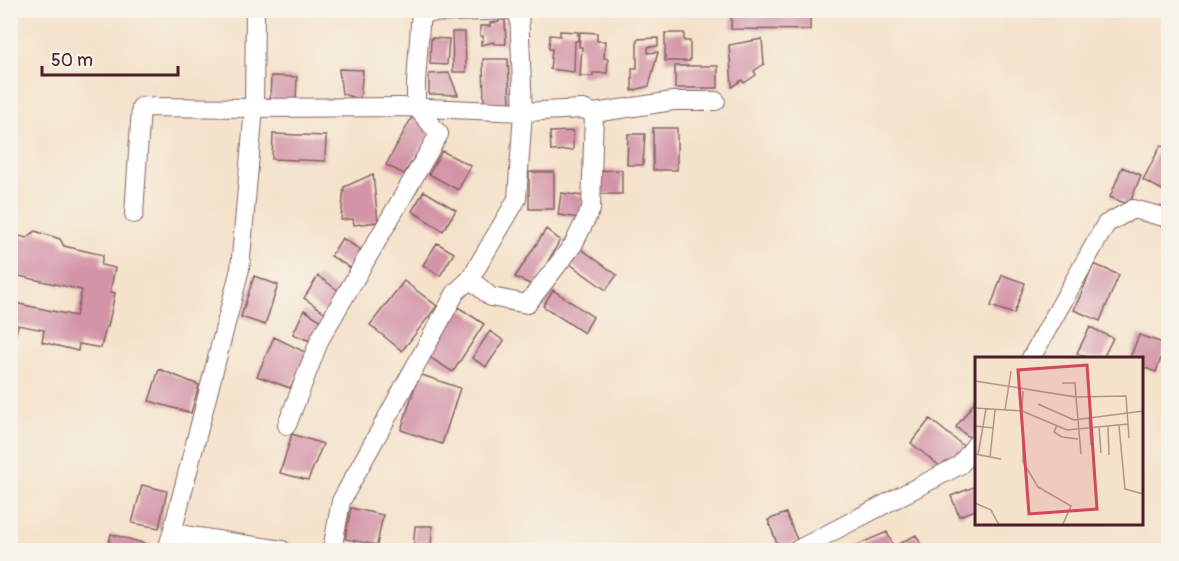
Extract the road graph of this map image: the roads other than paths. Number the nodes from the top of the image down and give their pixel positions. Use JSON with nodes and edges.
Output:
{"nodes":[{"id":1,"x":255,"y":10,"type":"edge"},
{"id":2,"x":517,"y":10,"type":"edge"},
{"id":3,"x":421,"y":12,"type":"edge"},
{"id":4,"x":716,"y":101,"type":"dead end"},
{"id":5,"x":416,"y":107,"type":"junction"},
{"id":6,"x":254,"y":108,"type":"junction"},
{"id":7,"x":523,"y":112,"type":"junction"},
{"id":8,"x":594,"y":112,"type":"junction"},
{"id":9,"x":134,"y":214,"type":"dead end"},
{"id":10,"x":1168,"y":218,"type":"edge"},
{"id":11,"x":470,"y":279,"type":"junction"},
{"id":12,"x":1032,"y":357,"type":"edge"},
{"id":13,"x":287,"y":424,"type":"dead end"},
{"id":14,"x":975,"y":445,"type":"edge"},
{"id":15,"x":169,"y":542,"type":"edge"},
{"id":16,"x":282,"y":550,"type":"edge"},
{"id":17,"x":332,"y":550,"type":"edge"},
{"id":18,"x":797,"y":550,"type":"edge"}],
"edges":[{"from":1,"to":6,"type":"street"},
{"from":2,"to":3,"type":"street"},
{"from":2,"to":7,"type":"street"},
{"from":3,"to":5,"type":"street"},
{"from":4,"to":8,"type":"street"},
{"from":5,"to":6,"type":"street"},
{"from":5,"to":7,"type":"street"},
{"from":5,"to":13,"type":"street"},
{"from":6,"to":9,"type":"street"},
{"from":6,"to":15,"type":"street"},
{"from":7,"to":8,"type":"street"},
{"from":7,"to":11,"type":"street"},
{"from":8,"to":11,"type":"street"},
{"from":10,"to":12,"type":"street"},
{"from":11,"to":17,"type":"street"},
{"from":14,"to":18,"type":"street"},
{"from":15,"to":16,"type":"street"}]}
